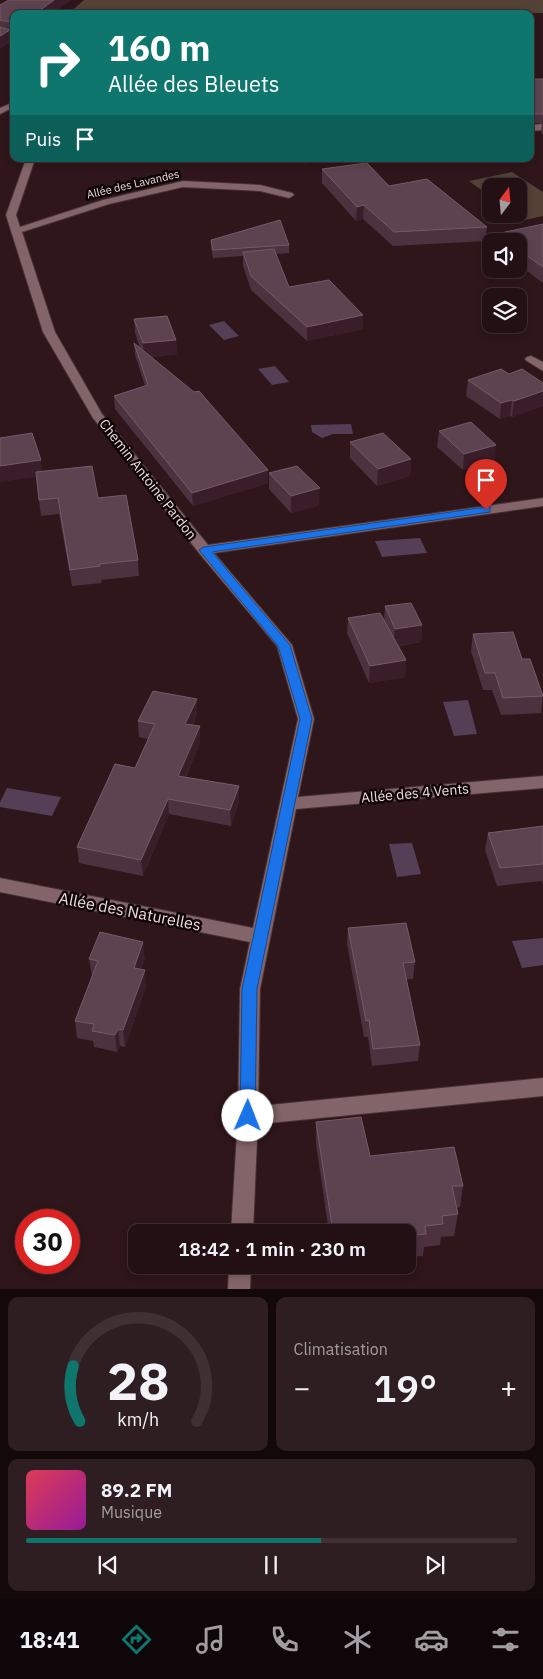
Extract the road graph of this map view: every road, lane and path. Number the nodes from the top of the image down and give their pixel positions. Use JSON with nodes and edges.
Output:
{"nodes":[{"id":1,"x":29,"y":162,"type":"edge"},
{"id":2,"x":289,"y":195,"type":"dead end"},
{"id":3,"x":16,"y":230,"type":"junction"},
{"id":4,"x":531,"y":359,"type":"dead end"},
{"id":5,"x":543,"y":368,"type":"edge"},
{"id":6,"x":543,"y":502,"type":"edge"},
{"id":7,"x":204,"y":550,"type":"junction"},
{"id":8,"x":543,"y":782,"type":"edge"},
{"id":9,"x":288,"y":804,"type":"junction"},
{"id":10,"x":0,"y":885,"type":"edge"},
{"id":11,"x":260,"y":937,"type":"junction"},
{"id":12,"x":543,"y":1087,"type":"edge"},
{"id":13,"x":248,"y":1116,"type":"junction"},
{"id":14,"x":242,"y":1224,"type":"edge"},
{"id":15,"x":240,"y":1274,"type":"edge"},
{"id":16,"x":239,"y":1289,"type":"edge"}],
"edges":[{"from":1,"to":3,"type":"street","name":"Chemin Antoine Pardon"},
{"from":2,"to":3,"type":"street","name":"Allée des Lavandes"},
{"from":3,"to":7,"type":"street","name":"Chemin Antoine Pardon"},
{"from":4,"to":5,"type":"street"},
{"from":6,"to":7,"type":"street"},
{"from":7,"to":9,"type":"street","name":"Chemin Antoine Pardon"},
{"from":8,"to":9,"type":"street","name":"Allée des 4 Vents"},
{"from":9,"to":11,"type":"street","name":"Chemin Antoine Pardon"},
{"from":10,"to":11,"type":"street","name":"Allée des Naturelles"},
{"from":11,"to":13,"type":"street","name":"Chemin Antoine Pardon"},
{"from":12,"to":13,"type":"street"},
{"from":13,"to":14,"type":"street","name":"Chemin Antoine Pardon"},
{"from":15,"to":16,"type":"street"}]}
